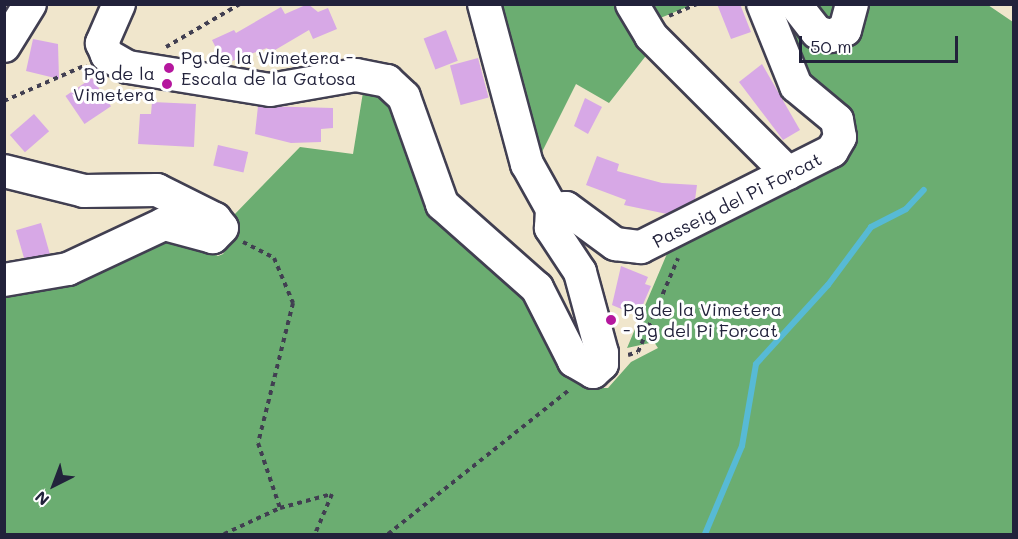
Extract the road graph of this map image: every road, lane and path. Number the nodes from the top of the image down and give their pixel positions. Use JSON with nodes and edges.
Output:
{"nodes":[{"id":1,"x":30,"y":4,"type":"edge"},
{"id":2,"x":119,"y":4,"type":"edge"},
{"id":3,"x":240,"y":4,"type":"edge"},
{"id":4,"x":484,"y":4,"type":"edge"},
{"id":5,"x":632,"y":4,"type":"edge"},
{"id":6,"x":763,"y":4,"type":"edge"},
{"id":7,"x":795,"y":4,"type":"edge"},
{"id":8,"x":852,"y":4,"type":"edge"},
{"id":9,"x":4,"y":46,"type":"edge"},
{"id":10,"x":118,"y":61,"type":"junction"},
{"id":11,"x":4,"y":101,"type":"edge"},
{"id":12,"x":4,"y":171,"type":"edge"},
{"id":13,"x":788,"y":173,"type":"junction"},
{"id":14,"x":552,"y":209,"type":"junction"},
{"id":15,"x":221,"y":231,"type":"junction"},
{"id":16,"x":680,"y":232,"type":"junction"},
{"id":17,"x":4,"y":279,"type":"edge"},
{"id":18,"x":595,"y":367,"type":"junction"},
{"id":19,"x":280,"y":508,"type":"junction"},
{"id":20,"x":224,"y":534,"type":"edge"},
{"id":21,"x":315,"y":534,"type":"edge"},
{"id":22,"x":388,"y":534,"type":"edge"}],
"edges":[{"from":1,"to":9,"type":"street"},
{"from":2,"to":10,"type":"street"},
{"from":3,"to":10,"type":"path"},
{"from":4,"to":14,"type":"street"},
{"from":5,"to":13,"type":"street"},
{"from":6,"to":13,"type":"street","name":"Passeig del Pi Forcat"},
{"from":7,"to":8,"type":"street"},
{"from":10,"to":11,"type":"path"},
{"from":10,"to":18,"type":"street"},
{"from":12,"to":15,"type":"street"},
{"from":13,"to":16,"type":"street","name":"Passeig del Pi Forcat"},
{"from":14,"to":16,"type":"street","name":"Passeig del Pi Forcat"},
{"from":14,"to":18,"type":"street"},
{"from":15,"to":17,"type":"street"},
{"from":15,"to":19,"type":"path"},
{"from":16,"to":18,"type":"path"},
{"from":18,"to":22,"type":"path"},
{"from":19,"to":20,"type":"path"},
{"from":19,"to":21,"type":"path"}]}
